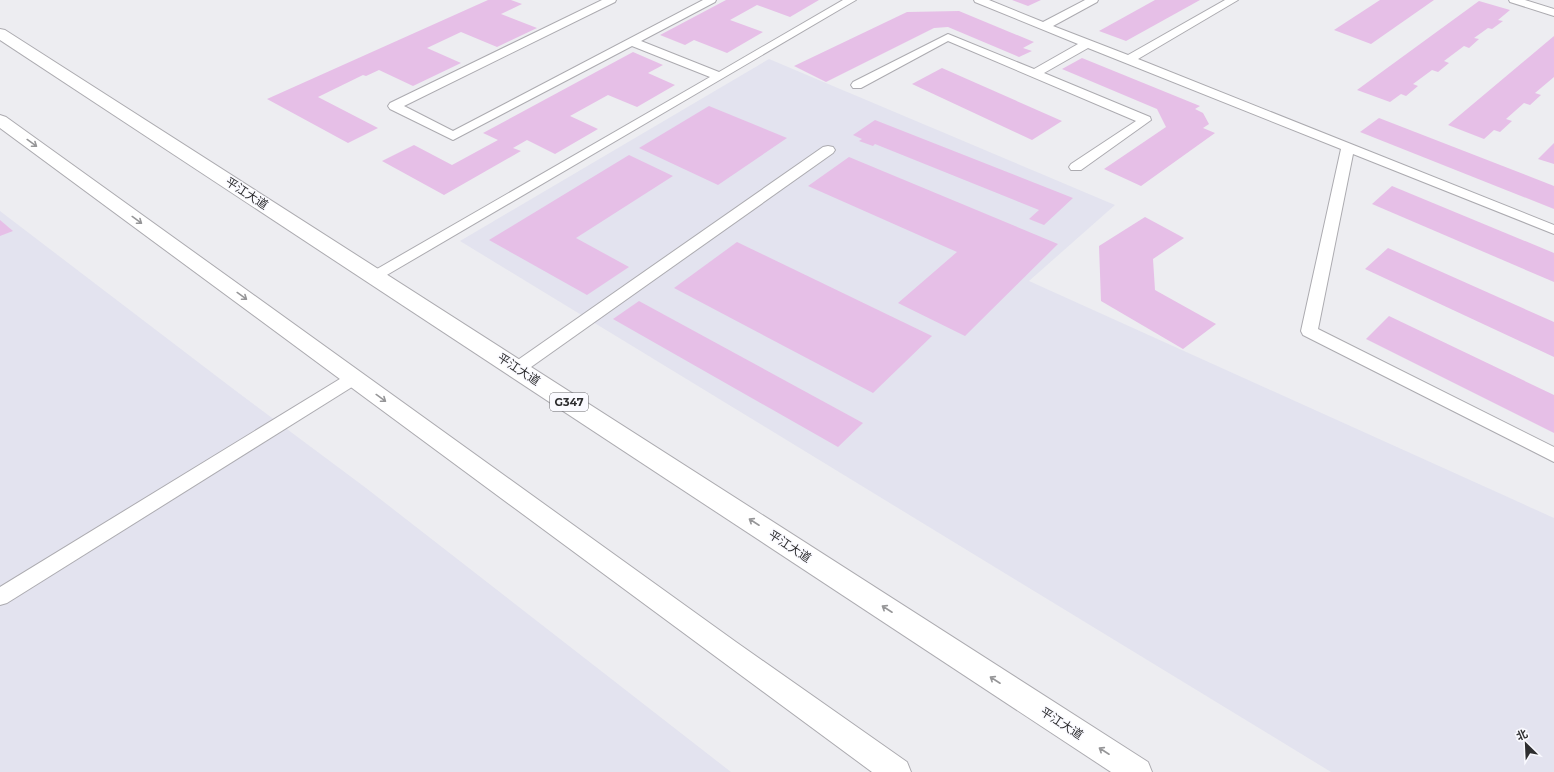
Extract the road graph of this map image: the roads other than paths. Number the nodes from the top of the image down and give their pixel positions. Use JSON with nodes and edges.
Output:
{"nodes":[{"id":1,"x":611,"y":0,"type":"edge"},
{"id":2,"x":711,"y":0,"type":"edge"},
{"id":3,"x":851,"y":0,"type":"edge"},
{"id":4,"x":979,"y":0,"type":"edge"},
{"id":5,"x":1093,"y":0,"type":"edge"},
{"id":6,"x":1233,"y":0,"type":"edge"},
{"id":7,"x":1514,"y":0,"type":"edge"},
{"id":8,"x":1554,"y":12,"type":"edge"},
{"id":9,"x":1044,"y":26,"type":"junction"},
{"id":10,"x":0,"y":33,"type":"edge"},
{"id":11,"x":632,"y":42,"type":"junction"},
{"id":12,"x":1088,"y":44,"type":"junction"},
{"id":13,"x":1128,"y":60,"type":"junction"},
{"id":14,"x":1034,"y":74,"type":"junction"},
{"id":15,"x":719,"y":76,"type":"junction"},
{"id":16,"x":857,"y":85,"type":"dead end"},
{"id":17,"x":0,"y":120,"type":"edge"},
{"id":18,"x":1348,"y":148,"type":"junction"},
{"id":19,"x":828,"y":150,"type":"dead end"},
{"id":20,"x":1076,"y":167,"type":"dead end"},
{"id":21,"x":1554,"y":230,"type":"edge"},
{"id":22,"x":375,"y":276,"type":"junction"},
{"id":23,"x":518,"y":368,"type":"junction"},
{"id":24,"x":354,"y":378,"type":"junction"},
{"id":25,"x":1554,"y":455,"type":"edge"},
{"id":26,"x":0,"y":597,"type":"edge"},
{"id":27,"x":896,"y":772,"type":"edge"},
{"id":28,"x":1137,"y":772,"type":"edge"}],
"edges":[{"from":1,"to":11,"type":"lane"},
{"from":2,"to":11,"type":"lane"},
{"from":3,"to":15,"type":"lane"},
{"from":4,"to":9,"type":"lane"},
{"from":5,"to":9,"type":"lane"},
{"from":6,"to":13,"type":"lane"},
{"from":7,"to":8,"type":"lane"},
{"from":9,"to":12,"type":"lane"},
{"from":10,"to":22,"type":"highway","name":"平江大道","number":"G347"},
{"from":11,"to":15,"type":"lane"},
{"from":12,"to":13,"type":"lane"},
{"from":12,"to":14,"type":"lane"},
{"from":13,"to":18,"type":"lane"},
{"from":14,"to":16,"type":"lane"},
{"from":14,"to":20,"type":"lane"},
{"from":15,"to":22,"type":"lane"},
{"from":17,"to":24,"type":"highway","one_way":true},
{"from":18,"to":21,"type":"lane"},
{"from":18,"to":25,"type":"lane"},
{"from":19,"to":23,"type":"lane"},
{"from":22,"to":23,"type":"highway","name":"平江大道","number":"G347"},
{"from":28,"to":23,"type":"highway","name":"平江大道","number":"G347","one_way":true},
{"from":24,"to":26,"type":"lane"},
{"from":24,"to":27,"type":"highway","one_way":true}]}
